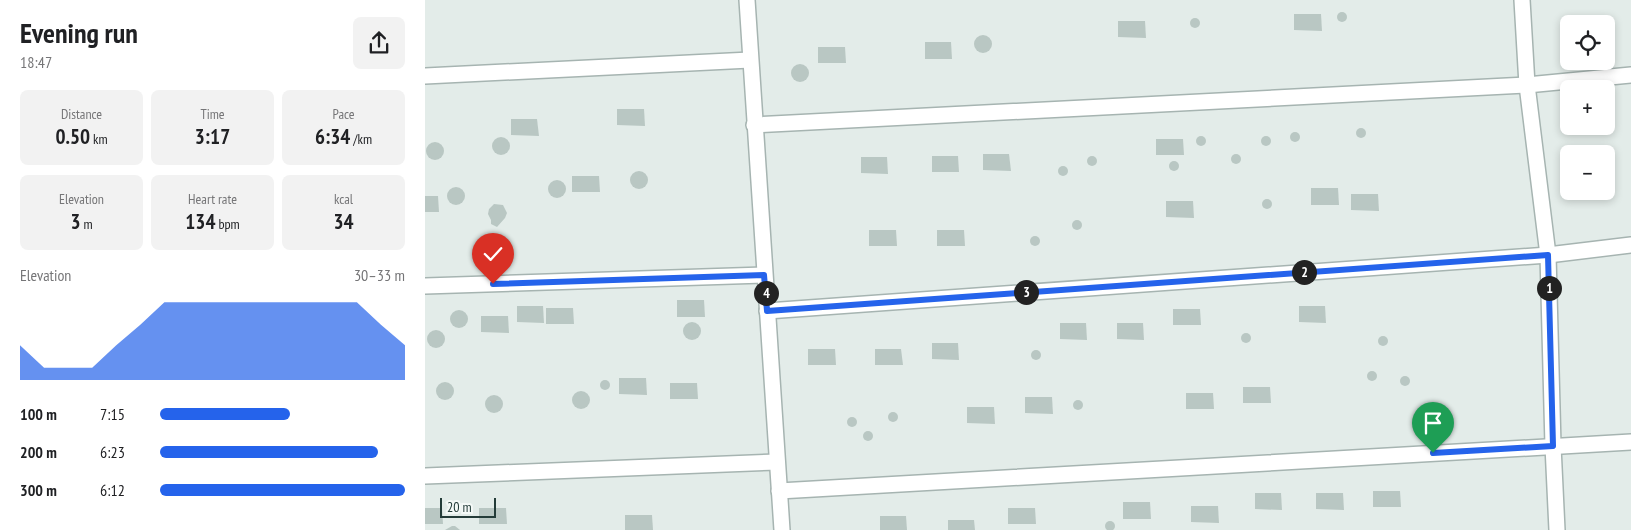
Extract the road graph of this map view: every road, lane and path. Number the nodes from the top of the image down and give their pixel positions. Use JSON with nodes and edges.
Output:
{"nodes":[{"id":1,"x":747,"y":0,"type":"edge"},
{"id":2,"x":1522,"y":0,"type":"edge"},
{"id":3,"x":750,"y":60,"type":"junction"},
{"id":4,"x":1631,"y":75,"type":"edge"},
{"id":5,"x":425,"y":76,"type":"edge"},
{"id":6,"x":1527,"y":85,"type":"junction"},
{"id":7,"x":754,"y":125,"type":"junction"},
{"id":8,"x":1631,"y":245,"type":"edge"},
{"id":9,"x":1548,"y":255,"type":"junction"},
{"id":10,"x":764,"y":275,"type":"junction"},
{"id":11,"x":425,"y":286,"type":"edge"},
{"id":12,"x":767,"y":311,"type":"junction"},
{"id":13,"x":1631,"y":442,"type":"edge"},
{"id":14,"x":1553,"y":446,"type":"junction"},
{"id":15,"x":777,"y":462,"type":"junction"},
{"id":16,"x":425,"y":476,"type":"edge"},
{"id":17,"x":779,"y":491,"type":"junction"},
{"id":18,"x":781,"y":530,"type":"edge"},
{"id":19,"x":1557,"y":530,"type":"edge"}],
"edges":[{"from":1,"to":3,"type":"street"},
{"from":2,"to":6,"type":"street"},
{"from":3,"to":5,"type":"street"},
{"from":3,"to":7,"type":"street"},
{"from":4,"to":6,"type":"street"},
{"from":6,"to":7,"type":"street"},
{"from":6,"to":9,"type":"street"},
{"from":7,"to":10,"type":"street"},
{"from":8,"to":9,"type":"street"},
{"from":9,"to":12,"type":"street"},
{"from":9,"to":14,"type":"street"},
{"from":10,"to":11,"type":"street"},
{"from":10,"to":12,"type":"street"},
{"from":12,"to":15,"type":"street"},
{"from":13,"to":14,"type":"street"},
{"from":14,"to":17,"type":"street"},
{"from":14,"to":19,"type":"street"},
{"from":15,"to":16,"type":"street"},
{"from":15,"to":17,"type":"street"},
{"from":17,"to":18,"type":"street"}]}
